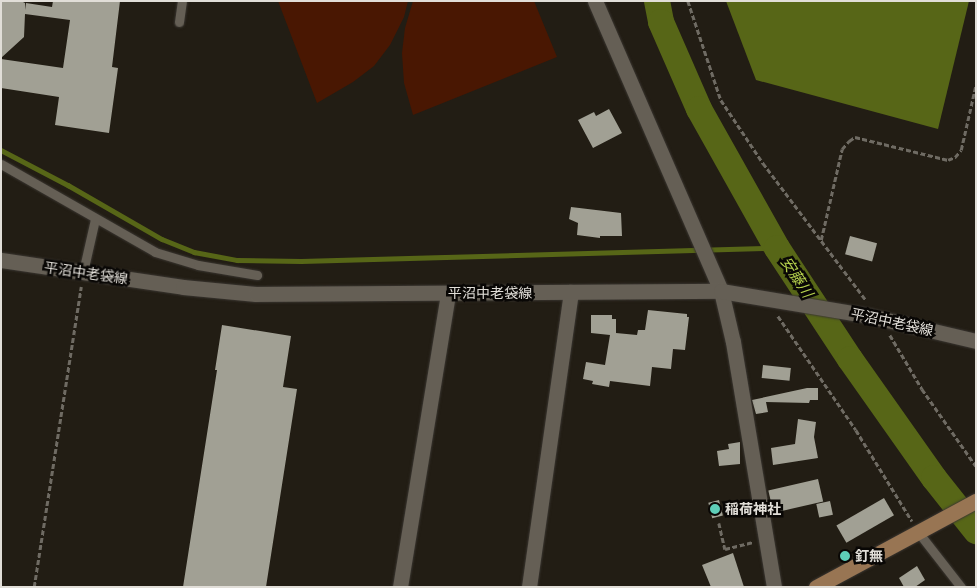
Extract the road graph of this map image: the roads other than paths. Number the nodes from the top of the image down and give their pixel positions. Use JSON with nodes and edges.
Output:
{"nodes":[{"id":1,"x":182,"y":1,"type":"edge"},
{"id":2,"x":595,"y":1,"type":"edge"},
{"id":3,"x":179,"y":22,"type":"dead end"},
{"id":4,"x":1,"y":164,"type":"edge"},
{"id":5,"x":94,"y":219,"type":"junction"},
{"id":6,"x":1,"y":260,"type":"edge"},
{"id":7,"x":83,"y":272,"type":"junction"},
{"id":8,"x":257,"y":275,"type":"dead end"},
{"id":9,"x":721,"y":291,"type":"junction"},
{"id":10,"x":571,"y":292,"type":"junction"},
{"id":11,"x":448,"y":293,"type":"junction"},
{"id":12,"x":976,"y":341,"type":"edge"},
{"id":13,"x":976,"y":501,"type":"edge"},
{"id":14,"x":923,"y":529,"type":"junction"},
{"id":15,"x":400,"y":587,"type":"edge"},
{"id":16,"x":529,"y":587,"type":"edge"},
{"id":17,"x":774,"y":587,"type":"edge"},
{"id":18,"x":816,"y":587,"type":"edge"},
{"id":19,"x":961,"y":587,"type":"edge"}],
"edges":[{"from":1,"to":3,"type":"lane"},
{"from":2,"to":9,"type":"street"},
{"from":4,"to":5,"type":"lane"},
{"from":5,"to":7,"type":"lane"},
{"from":5,"to":8,"type":"lane"},
{"from":6,"to":7,"type":"street","name":"平沼中老袋線"},
{"from":7,"to":11,"type":"street","name":"平沼中老袋線"},
{"from":9,"to":10,"type":"street","name":"平沼中老袋線"},
{"from":9,"to":12,"type":"street","name":"平沼中老袋線"},
{"from":9,"to":17,"type":"street"},
{"from":10,"to":11,"type":"street","name":"平沼中老袋線"},
{"from":10,"to":16,"type":"street"},
{"from":11,"to":15,"type":"street"},
{"from":13,"to":14,"type":"main road"},
{"from":14,"to":18,"type":"main road"},
{"from":14,"to":19,"type":"lane"}]}
